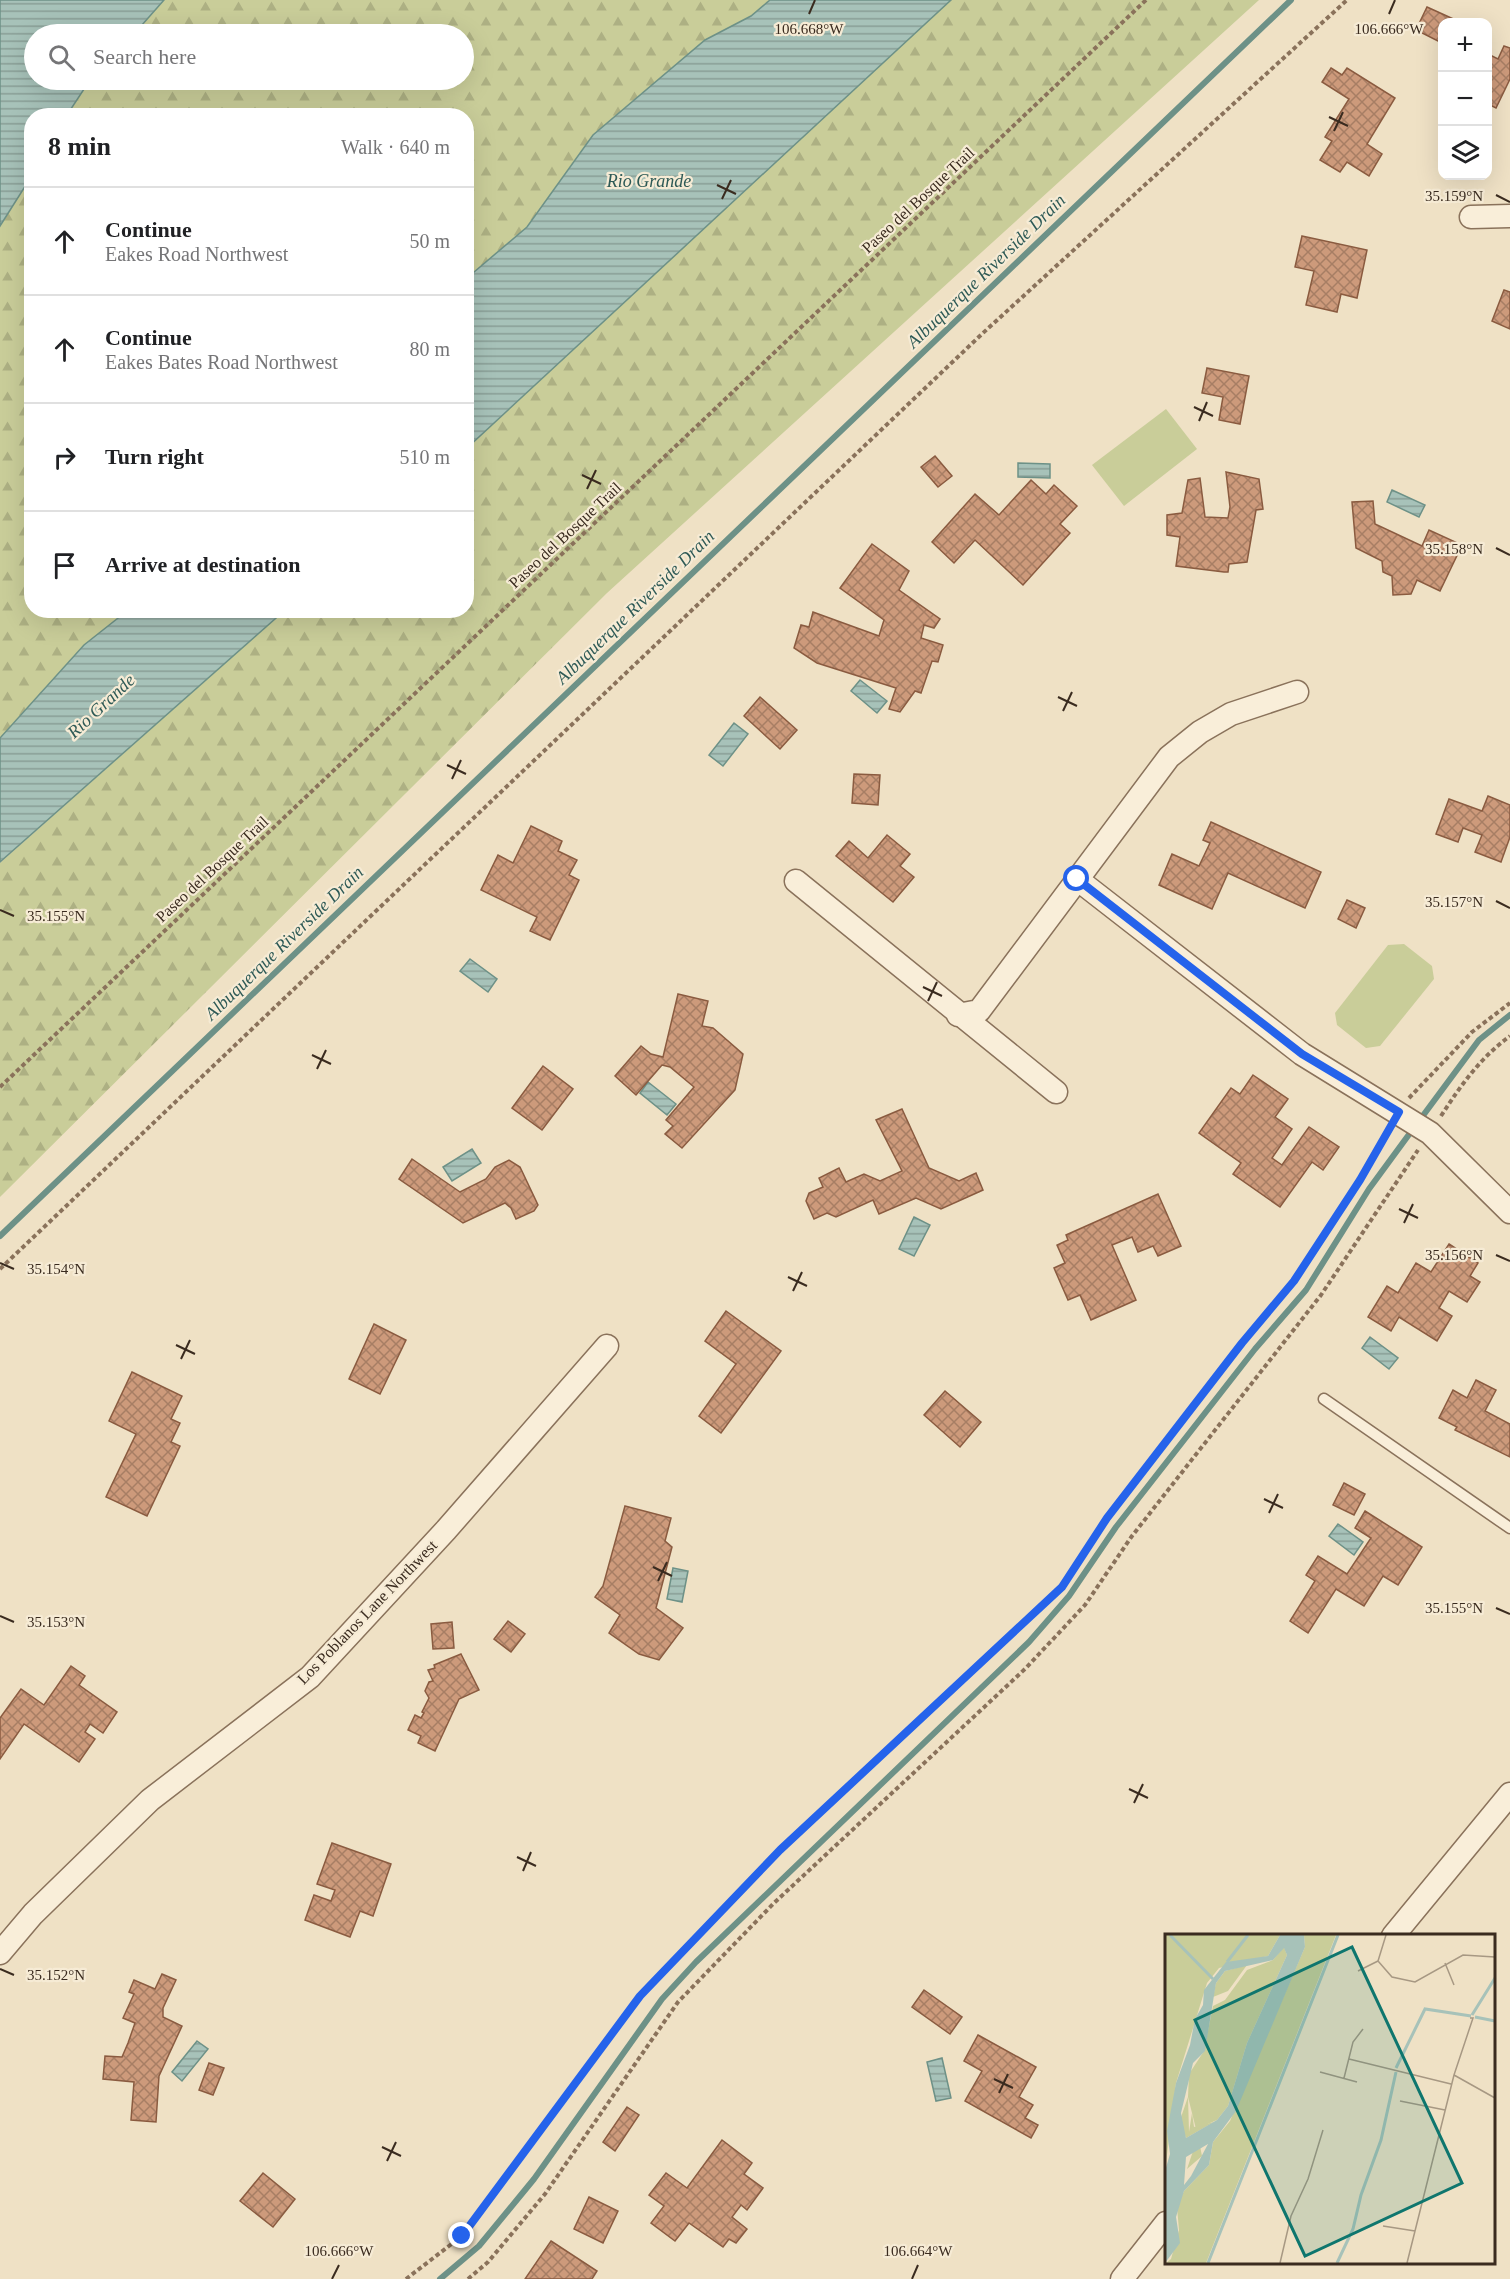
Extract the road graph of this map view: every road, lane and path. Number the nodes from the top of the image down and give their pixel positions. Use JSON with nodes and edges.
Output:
{"nodes":[{"id":1,"x":1146,"y":0,"type":"edge"},
{"id":2,"x":1347,"y":0,"type":"edge"},
{"id":3,"x":1510,"y":216,"type":"edge"},
{"id":4,"x":1471,"y":217,"type":"dead end"},
{"id":5,"x":1297,"y":692,"type":"dead end"},
{"id":6,"x":1077,"y":879,"type":"junction"},
{"id":7,"x":796,"y":881,"type":"dead end"},
{"id":8,"x":1510,"y":1003,"type":"edge"},
{"id":9,"x":958,"y":1015,"type":"junction"},
{"id":10,"x":1510,"y":1036,"type":"edge"},
{"id":11,"x":0,"y":1087,"type":"edge"},
{"id":12,"x":1056,"y":1092,"type":"dead end"},
{"id":13,"x":1399,"y":1112,"type":"junction"},
{"id":14,"x":1430,"y":1133,"type":"junction"},
{"id":15,"x":1510,"y":1212,"type":"edge"},
{"id":16,"x":0,"y":1269,"type":"edge"},
{"id":17,"x":607,"y":1346,"type":"dead end"},
{"id":18,"x":1324,"y":1399,"type":"dead end"},
{"id":19,"x":1510,"y":1528,"type":"edge"},
{"id":20,"x":1510,"y":1794,"type":"edge"},
{"id":21,"x":1395,"y":1934,"type":"edge"},
{"id":22,"x":0,"y":1953,"type":"edge"},
{"id":23,"x":1165,"y":2225,"type":"edge"},
{"id":24,"x":406,"y":2279,"type":"edge"},
{"id":25,"x":468,"y":2279,"type":"edge"},
{"id":26,"x":1122,"y":2279,"type":"edge"}],
"edges":[{"from":1,"to":11,"type":"path","name":"Paseo del Bosque Trail"},
{"from":2,"to":16,"type":"path"},
{"from":3,"to":4,"type":"street"},
{"from":5,"to":6,"type":"street"},
{"from":6,"to":9,"type":"street"},
{"from":6,"to":13,"type":"street"},
{"from":7,"to":9,"type":"street"},
{"from":8,"to":13,"type":"path"},
{"from":9,"to":12,"type":"street"},
{"from":10,"to":14,"type":"path"},
{"from":13,"to":14,"type":"street"},
{"from":13,"to":24,"type":"path"},
{"from":14,"to":15,"type":"street"},
{"from":14,"to":25,"type":"path"},
{"from":17,"to":22,"type":"street","name":"Los Poblanos Lane Northwest"},
{"from":18,"to":19,"type":"lane"},
{"from":20,"to":21,"type":"street"},
{"from":23,"to":26,"type":"street"}]}
